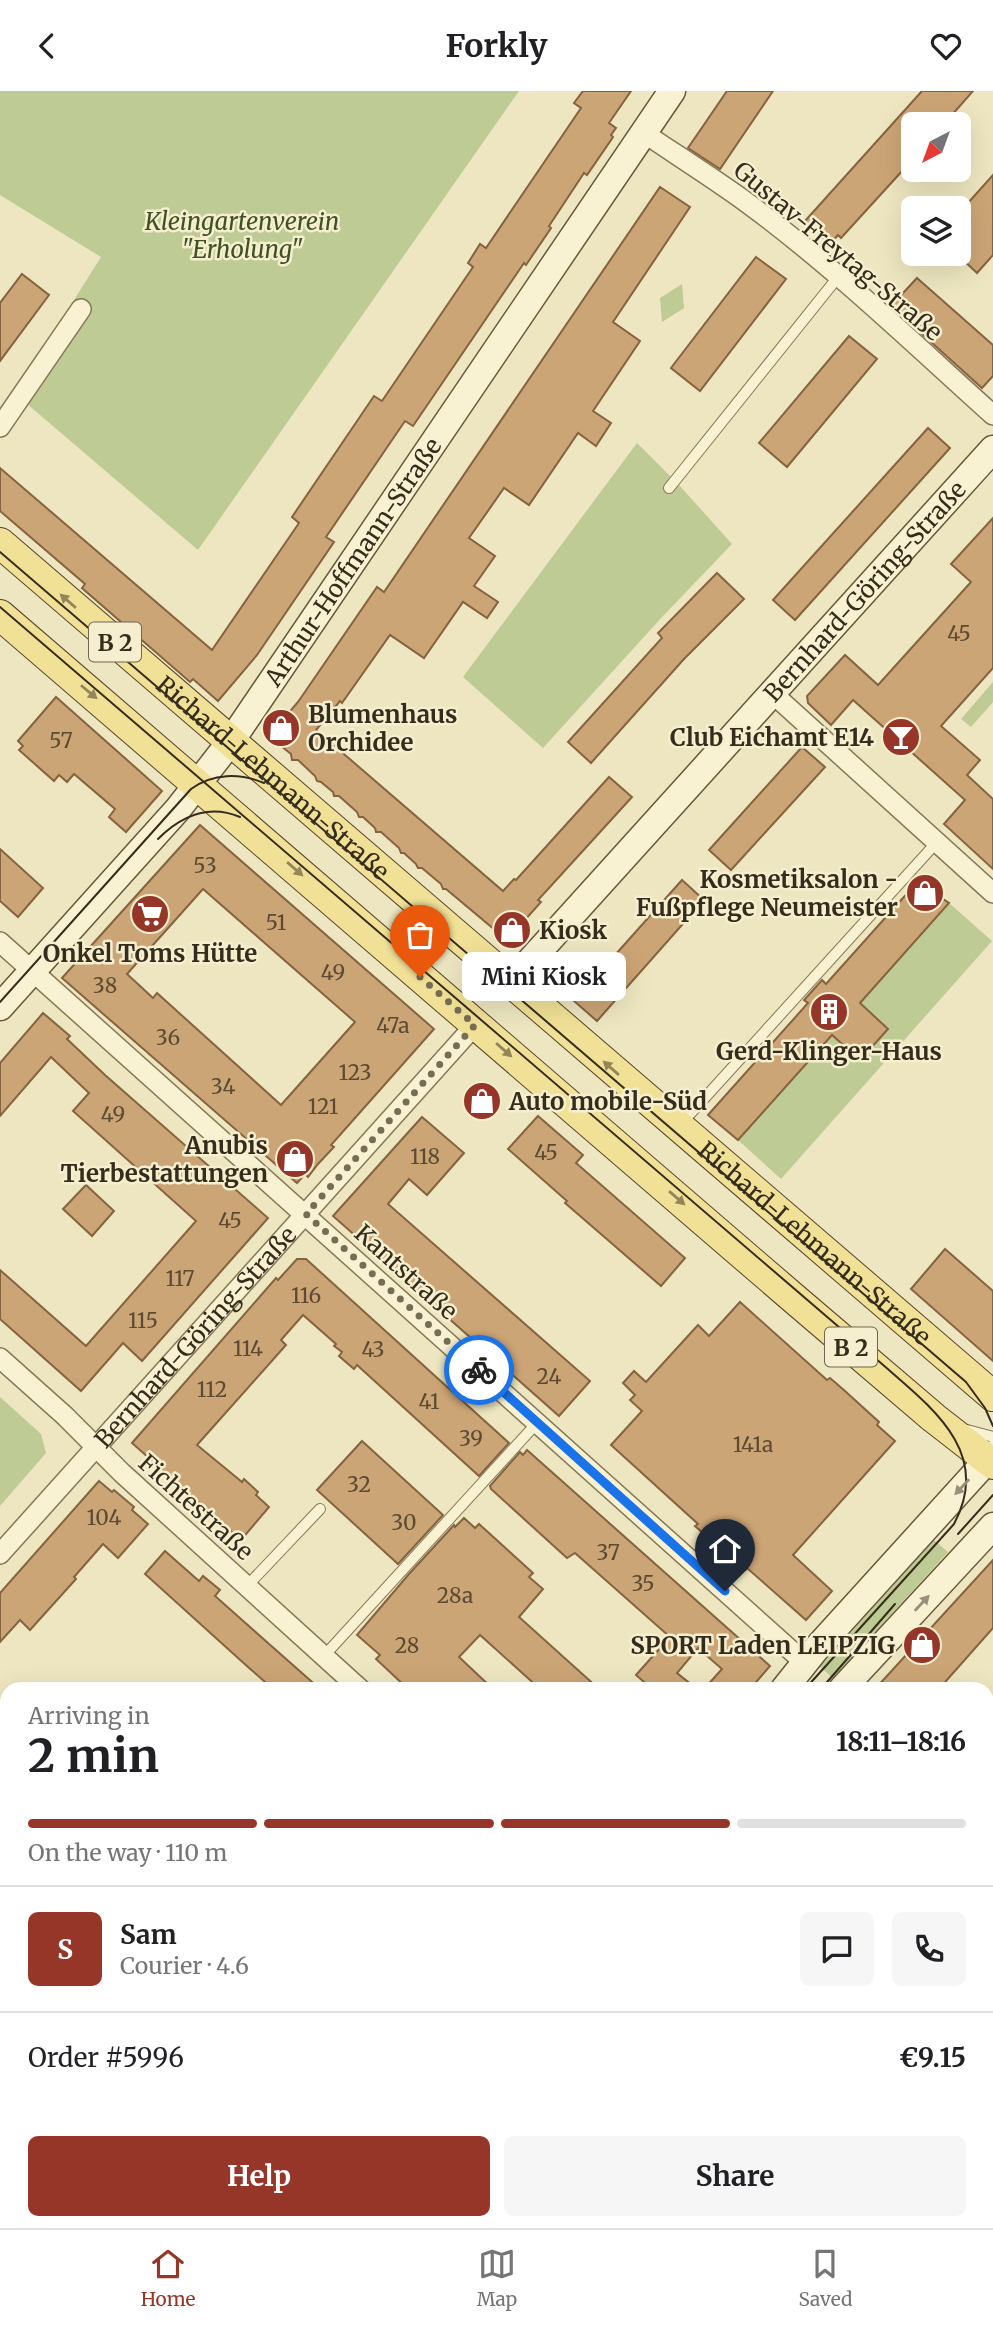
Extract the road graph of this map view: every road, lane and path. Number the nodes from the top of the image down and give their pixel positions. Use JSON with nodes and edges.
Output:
{"nodes":[{"id":1,"x":672,"y":91,"type":"edge"},
{"id":2,"x":644,"y":133,"type":"junction"},
{"id":3,"x":838,"y":277,"type":"junction"},
{"id":4,"x":81,"y":309,"type":"dead end"},
{"id":5,"x":993,"y":415,"type":"edge"},
{"id":6,"x":0,"y":427,"type":"edge"},
{"id":7,"x":993,"y":449,"type":"edge"},
{"id":8,"x":669,"y":488,"type":"dead end"},
{"id":9,"x":0,"y":543,"type":"edge"},
{"id":10,"x":0,"y":615,"type":"edge"},
{"id":11,"x":772,"y":693,"type":"junction"},
{"id":12,"x":231,"y":741,"type":"junction"},
{"id":13,"x":197,"y":785,"type":"junction"},
{"id":14,"x":937,"y":842,"type":"junction"},
{"id":15,"x":993,"y":893,"type":"edge"},
{"id":16,"x":3,"y":944,"type":"edge"},
{"id":17,"x":32,"y":971,"type":"junction"},
{"id":18,"x":511,"y":982,"type":"junction"},
{"id":19,"x":0,"y":1007,"type":"edge"},
{"id":20,"x":475,"y":1025,"type":"junction"},
{"id":21,"x":679,"y":1126,"type":"junction"},
{"id":22,"x":306,"y":1214,"type":"junction"},
{"id":23,"x":0,"y":1358,"type":"edge"},
{"id":24,"x":993,"y":1396,"type":"edge"},
{"id":25,"x":537,"y":1423,"type":"junction"},
{"id":26,"x":96,"y":1447,"type":"junction"},
{"id":27,"x":992,"y":1454,"type":"edge"},
{"id":28,"x":320,"y":1509,"type":"dead end"},
{"id":29,"x":993,"y":1526,"type":"edge"},
{"id":30,"x":0,"y":1554,"type":"edge"},
{"id":31,"x":247,"y":1586,"type":"junction"},
{"id":32,"x":324,"y":1656,"type":"junction"},
{"id":33,"x":805,"y":1663,"type":"junction"},
{"id":34,"x":352,"y":1682,"type":"edge"},
{"id":35,"x":790,"y":1682,"type":"edge"},
{"id":36,"x":848,"y":1682,"type":"edge"}],
"edges":[{"from":1,"to":2,"type":"street","name":"Arthur-Hoffmann-Straße"},
{"from":2,"to":3,"type":"street","name":"Gustav-Freytag-Straße"},
{"from":2,"to":12,"type":"street","name":"Arthur-Hoffmann-Straße"},
{"from":3,"to":5,"type":"street","name":"Gustav-Freytag-Straße"},
{"from":3,"to":8,"type":"lane"},
{"from":4,"to":6,"type":"street"},
{"from":7,"to":11,"type":"street","name":"Bernhard-Göring-Straße"},
{"from":12,"to":9,"type":"main road","name":"Richard-Lehmann-Straße","number":"B 2","one_way":true},
{"from":10,"to":13,"type":"main road","number":"B 2","one_way":true},
{"from":11,"to":14,"type":"street"},
{"from":11,"to":18,"type":"street","name":"Bernhard-Göring-Straße"},
{"from":12,"to":13,"type":"street","name":"Arthur-Hoffmann-Straße"},
{"from":12,"to":18,"type":"main road","name":"Richard-Lehmann-Straße","number":"B 2"},
{"from":13,"to":17,"type":"street","name":"Arthur-Hoffmann-Straße"},
{"from":13,"to":20,"type":"main road","number":"B 2","one_way":true},
{"from":14,"to":15,"type":"street"},
{"from":14,"to":21,"type":"lane"},
{"from":16,"to":17,"type":"street","name":"Kantstraße"},
{"from":17,"to":19,"type":"street","name":"Arthur-Hoffmann-Straße"},
{"from":17,"to":22,"type":"street","name":"Kantstraße"},
{"from":21,"to":18,"type":"main road","name":"Richard-Lehmann-Straße","number":"B 2","one_way":true},
{"from":20,"to":22,"type":"street","name":"Bernhard-Göring-Straße"},
{"from":20,"to":27,"type":"main road","number":"B 2","one_way":true},
{"from":21,"to":24,"type":"main road","name":"Richard-Lehmann-Straße","number":"B 2"},
{"from":22,"to":25,"type":"street","name":"Kantstraße"},
{"from":22,"to":26,"type":"street","name":"Bernhard-Göring-Straße"},
{"from":23,"to":26,"type":"street","name":"Fichtestraße"},
{"from":25,"to":32,"type":"lane"},
{"from":25,"to":33,"type":"street","name":"Kantstraße"},
{"from":26,"to":30,"type":"street","name":"Bernhard-Göring-Straße"},
{"from":26,"to":31,"type":"street","name":"Fichtestraße"},
{"from":27,"to":33,"type":"street","one_way":true},
{"from":28,"to":31,"type":"lane"},
{"from":36,"to":29,"type":"street","one_way":true},
{"from":31,"to":32,"type":"street","name":"Fichtestraße"},
{"from":32,"to":34,"type":"street","name":"Fichtestraße"},
{"from":33,"to":35,"type":"street"}]}
